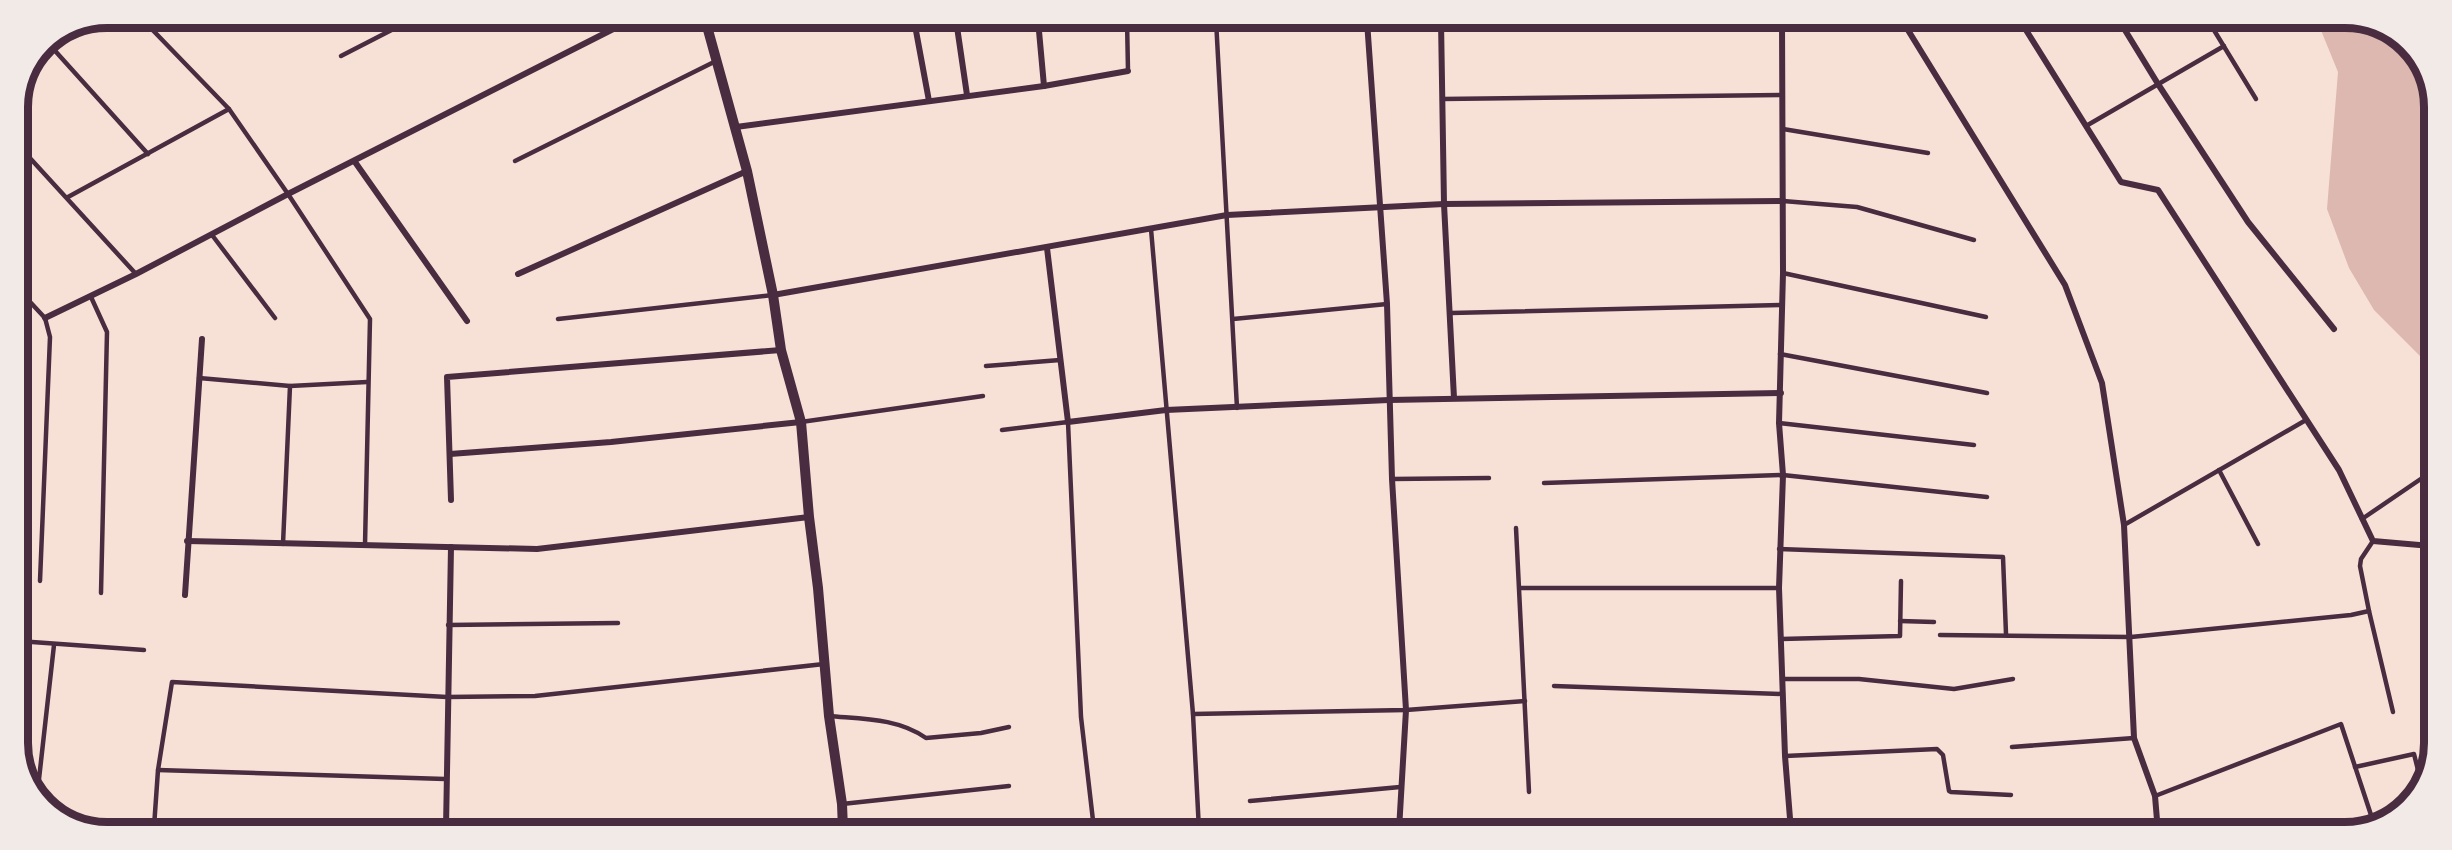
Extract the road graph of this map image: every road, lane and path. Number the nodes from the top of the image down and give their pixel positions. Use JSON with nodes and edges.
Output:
{"nodes":[{"id":1,"x":152,"y":29,"type":"edge"},
{"id":2,"x":394,"y":29,"type":"edge"},
{"id":3,"x":614,"y":29,"type":"edge"},
{"id":4,"x":708,"y":29,"type":"edge"},
{"id":5,"x":916,"y":29,"type":"edge"},
{"id":6,"x":957,"y":29,"type":"edge"},
{"id":7,"x":1039,"y":29,"type":"edge"},
{"id":8,"x":1127,"y":29,"type":"edge"},
{"id":9,"x":1217,"y":29,"type":"edge"},
{"id":10,"x":1368,"y":29,"type":"edge"},
{"id":11,"x":1441,"y":29,"type":"edge"},
{"id":12,"x":1782,"y":29,"type":"edge"},
{"id":13,"x":1907,"y":29,"type":"edge"},
{"id":14,"x":2025,"y":29,"type":"edge"},
{"id":15,"x":2124,"y":29,"type":"edge"},
{"id":16,"x":2213,"y":29,"type":"edge"},
{"id":17,"x":2224,"y":46,"type":"junction"},
{"id":18,"x":54,"y":50,"type":"edge"},
{"id":19,"x":341,"y":56,"type":"dead end"},
{"id":20,"x":716,"y":61,"type":"junction"},
{"id":21,"x":1128,"y":71,"type":"joint"},
{"id":22,"x":2158,"y":84,"type":"junction"},
{"id":23,"x":1044,"y":86,"type":"junction"},
{"id":24,"x":967,"y":95,"type":"junction"},
{"id":25,"x":1782,"y":95,"type":"junction"},
{"id":26,"x":1442,"y":99,"type":"junction"},
{"id":27,"x":2256,"y":99,"type":"dead end"},
{"id":28,"x":928,"y":101,"type":"junction"},
{"id":29,"x":229,"y":109,"type":"junction"},
{"id":30,"x":2086,"y":126,"type":"junction"},
{"id":31,"x":736,"y":127,"type":"junction"},
{"id":32,"x":1783,"y":129,"type":"junction"},
{"id":33,"x":1928,"y":153,"type":"dead end"},
{"id":34,"x":148,"y":154,"type":"junction"},
{"id":35,"x":29,"y":156,"type":"edge"},
{"id":36,"x":515,"y":161,"type":"dead end"},
{"id":37,"x":355,"y":162,"type":"junction"},
{"id":38,"x":747,"y":171,"type":"junction"},
{"id":39,"x":288,"y":194,"type":"junction"},
{"id":40,"x":68,"y":197,"type":"junction"},
{"id":41,"x":1783,"y":201,"type":"junction"},
{"id":42,"x":1444,"y":204,"type":"junction"},
{"id":43,"x":1380,"y":207,"type":"junction"},
{"id":44,"x":1227,"y":215,"type":"junction"},
{"id":45,"x":1151,"y":229,"type":"junction"},
{"id":46,"x":212,"y":235,"type":"junction"},
{"id":47,"x":1974,"y":240,"type":"dead end"},
{"id":48,"x":1047,"y":248,"type":"junction"},
{"id":49,"x":1783,"y":273,"type":"junction"},
{"id":50,"x":136,"y":274,"type":"junction"},
{"id":51,"x":518,"y":274,"type":"dead end"},
{"id":52,"x":773,"y":295,"type":"junction"},
{"id":53,"x":91,"y":297,"type":"junction"},
{"id":54,"x":29,"y":301,"type":"edge"},
{"id":55,"x":1387,"y":304,"type":"junction"},
{"id":56,"x":1782,"y":305,"type":"junction"},
{"id":57,"x":1451,"y":313,"type":"junction"},
{"id":58,"x":1986,"y":317,"type":"dead end"},
{"id":59,"x":45,"y":318,"type":"junction"},
{"id":60,"x":275,"y":318,"type":"dead end"},
{"id":61,"x":558,"y":319,"type":"dead end"},
{"id":62,"x":1233,"y":319,"type":"junction"},
{"id":63,"x":467,"y":321,"type":"dead end"},
{"id":64,"x":2334,"y":329,"type":"dead end"},
{"id":65,"x":202,"y":339,"type":"dead end"},
{"id":66,"x":781,"y":350,"type":"junction"},
{"id":67,"x":1780,"y":354,"type":"junction"},
{"id":68,"x":1060,"y":360,"type":"junction"},
{"id":69,"x":986,"y":366,"type":"dead end"},
{"id":70,"x":198,"y":378,"type":"junction"},
{"id":71,"x":367,"y":382,"type":"junction"},
{"id":72,"x":290,"y":386,"type":"junction"},
{"id":73,"x":1781,"y":393,"type":"junction"},
{"id":74,"x":1987,"y":393,"type":"dead end"},
{"id":75,"x":983,"y":396,"type":"dead end"},
{"id":76,"x":1454,"y":398,"type":"junction"},
{"id":77,"x":1389,"y":400,"type":"junction"},
{"id":78,"x":1237,"y":408,"type":"junction"},
{"id":79,"x":1166,"y":410,"type":"junction"},
{"id":80,"x":2306,"y":420,"type":"junction"},
{"id":81,"x":801,"y":422,"type":"junction"},
{"id":82,"x":1068,"y":422,"type":"junction"},
{"id":83,"x":1779,"y":423,"type":"junction"},
{"id":84,"x":1002,"y":430,"type":"dead end"},
{"id":85,"x":1974,"y":445,"type":"dead end"},
{"id":86,"x":450,"y":454,"type":"junction"},
{"id":87,"x":2219,"y":470,"type":"junction"},
{"id":88,"x":1783,"y":475,"type":"junction"},
{"id":89,"x":2424,"y":477,"type":"edge"},
{"id":90,"x":1489,"y":478,"type":"dead end"},
{"id":91,"x":1392,"y":479,"type":"junction"},
{"id":92,"x":1544,"y":483,"type":"dead end"},
{"id":93,"x":1987,"y":496,"type":"dead end"},
{"id":94,"x":451,"y":500,"type":"dead end"},
{"id":95,"x":809,"y":517,"type":"junction"},
{"id":96,"x":2362,"y":519,"type":"junction"},
{"id":97,"x":2124,"y":525,"type":"junction"},
{"id":98,"x":1516,"y":528,"type":"dead end"},
{"id":99,"x":187,"y":541,"type":"junction"},
{"id":100,"x":2373,"y":541,"type":"junction"},
{"id":101,"x":283,"y":544,"type":"junction"},
{"id":102,"x":2258,"y":544,"type":"dead end"},
{"id":103,"x":365,"y":545,"type":"junction"},
{"id":104,"x":2424,"y":546,"type":"edge"},
{"id":105,"x":451,"y":547,"type":"junction"},
{"id":106,"x":1779,"y":549,"type":"junction"},
{"id":107,"x":40,"y":580,"type":"dead end"},
{"id":108,"x":1901,"y":581,"type":"dead end"},
{"id":109,"x":1521,"y":588,"type":"junction"},
{"id":110,"x":1779,"y":588,"type":"junction"},
{"id":111,"x":101,"y":593,"type":"dead end"},
{"id":112,"x":184,"y":595,"type":"dead end"},
{"id":113,"x":2369,"y":611,"type":"junction"},
{"id":114,"x":1900,"y":621,"type":"junction"},
{"id":115,"x":1934,"y":622,"type":"dead end"},
{"id":116,"x":618,"y":623,"type":"dead end"},
{"id":117,"x":448,"y":625,"type":"junction"},
{"id":118,"x":2006,"y":634,"type":"junction"},
{"id":119,"x":1940,"y":635,"type":"dead end"},
{"id":120,"x":2131,"y":637,"type":"junction"},
{"id":121,"x":1781,"y":639,"type":"junction"},
{"id":122,"x":29,"y":642,"type":"edge"},
{"id":123,"x":54,"y":645,"type":"junction"},
{"id":124,"x":144,"y":650,"type":"dead end"},
{"id":125,"x":824,"y":664,"type":"junction"},
{"id":126,"x":1782,"y":679,"type":"junction"},
{"id":127,"x":2013,"y":679,"type":"dead end"},
{"id":128,"x":1554,"y":686,"type":"dead end"},
{"id":129,"x":1783,"y":694,"type":"junction"},
{"id":130,"x":447,"y":697,"type":"junction"},
{"id":131,"x":1525,"y":701,"type":"junction"},
{"id":132,"x":1406,"y":710,"type":"junction"},
{"id":133,"x":2393,"y":712,"type":"dead end"},
{"id":134,"x":1193,"y":714,"type":"junction"},
{"id":135,"x":829,"y":716,"type":"junction"},
{"id":136,"x":1009,"y":727,"type":"dead end"},
{"id":137,"x":2134,"y":738,"type":"junction"},
{"id":138,"x":2012,"y":747,"type":"dead end"},
{"id":139,"x":1785,"y":756,"type":"junction"},
{"id":140,"x":2420,"y":766,"type":"edge"},
{"id":141,"x":2355,"y":767,"type":"junction"},
{"id":142,"x":158,"y":770,"type":"junction"},
{"id":143,"x":445,"y":779,"type":"junction"},
{"id":144,"x":39,"y":781,"type":"edge"},
{"id":145,"x":1009,"y":786,"type":"dead end"},
{"id":146,"x":1400,"y":787,"type":"junction"},
{"id":147,"x":1529,"y":792,"type":"dead end"},
{"id":148,"x":2011,"y":795,"type":"dead end"},
{"id":149,"x":2155,"y":796,"type":"junction"},
{"id":150,"x":1250,"y":801,"type":"dead end"},
{"id":151,"x":842,"y":804,"type":"junction"},
{"id":152,"x":2371,"y":816,"type":"edge"},
{"id":153,"x":154,"y":822,"type":"edge"},
{"id":154,"x":446,"y":822,"type":"edge"},
{"id":155,"x":843,"y":822,"type":"edge"},
{"id":156,"x":1093,"y":822,"type":"edge"},
{"id":157,"x":1198,"y":822,"type":"edge"},
{"id":158,"x":1399,"y":822,"type":"edge"},
{"id":159,"x":1790,"y":822,"type":"edge"},
{"id":160,"x":2157,"y":822,"type":"edge"}],
"edges":[{"from":1,"to":29,"type":"lane"},
{"from":2,"to":19,"type":"lane"},
{"from":3,"to":37,"type":"street"},
{"from":4,"to":20,"type":"street"},
{"from":5,"to":28,"type":"street"},
{"from":6,"to":24,"type":"street"},
{"from":7,"to":23,"type":"street"},
{"from":8,"to":21,"type":"lane"},
{"from":9,"to":44,"type":"lane"},
{"from":10,"to":43,"type":"street"},
{"from":11,"to":26,"type":"street"},
{"from":12,"to":25,"type":"street"},
{"from":13,"to":97,"type":"street"},
{"from":14,"to":30,"type":"street"},
{"from":15,"to":22,"type":"street"},
{"from":16,"to":17,"type":"lane"},
{"from":17,"to":22,"type":"lane"},
{"from":17,"to":27,"type":"lane"},
{"from":18,"to":34,"type":"lane"},
{"from":20,"to":31,"type":"street"},
{"from":20,"to":36,"type":"lane"},
{"from":21,"to":23,"type":"street"},
{"from":22,"to":30,"type":"lane"},
{"from":22,"to":64,"type":"street"},
{"from":23,"to":24,"type":"street"},
{"from":24,"to":28,"type":"street"},
{"from":25,"to":26,"type":"lane"},
{"from":25,"to":32,"type":"street"},
{"from":26,"to":42,"type":"street"},
{"from":28,"to":31,"type":"street"},
{"from":29,"to":34,"type":"lane"},
{"from":29,"to":39,"type":"lane"},
{"from":30,"to":80,"type":"street"},
{"from":31,"to":38,"type":"street"},
{"from":32,"to":33,"type":"lane"},
{"from":32,"to":41,"type":"street"},
{"from":34,"to":40,"type":"lane"},
{"from":35,"to":40,"type":"lane"},
{"from":37,"to":39,"type":"street"},
{"from":37,"to":63,"type":"street"},
{"from":38,"to":51,"type":"street"},
{"from":38,"to":52,"type":"street"},
{"from":39,"to":46,"type":"street"},
{"from":39,"to":71,"type":"lane"},
{"from":40,"to":50,"type":"lane"},
{"from":41,"to":42,"type":"street"},
{"from":41,"to":47,"type":"lane"},
{"from":41,"to":49,"type":"street"},
{"from":42,"to":43,"type":"street"},
{"from":42,"to":57,"type":"street"},
{"from":43,"to":44,"type":"street"},
{"from":43,"to":55,"type":"street"},
{"from":44,"to":45,"type":"street"},
{"from":44,"to":62,"type":"lane"},
{"from":45,"to":48,"type":"street"},
{"from":45,"to":79,"type":"lane"},
{"from":46,"to":50,"type":"street"},
{"from":46,"to":60,"type":"lane"},
{"from":48,"to":52,"type":"street"},
{"from":48,"to":68,"type":"street"},
{"from":49,"to":56,"type":"street"},
{"from":49,"to":58,"type":"lane"},
{"from":50,"to":53,"type":"street"},
{"from":52,"to":61,"type":"lane"},
{"from":52,"to":66,"type":"street"},
{"from":53,"to":59,"type":"street"},
{"from":53,"to":111,"type":"lane"},
{"from":54,"to":59,"type":"lane"},
{"from":55,"to":62,"type":"lane"},
{"from":55,"to":77,"type":"street"},
{"from":56,"to":57,"type":"lane"},
{"from":56,"to":67,"type":"street"},
{"from":57,"to":76,"type":"street"},
{"from":59,"to":107,"type":"lane"},
{"from":62,"to":78,"type":"lane"},
{"from":65,"to":70,"type":"street"},
{"from":66,"to":81,"type":"street"},
{"from":66,"to":86,"type":"street"},
{"from":67,"to":73,"type":"street"},
{"from":67,"to":74,"type":"lane"},
{"from":68,"to":69,"type":"lane"},
{"from":68,"to":82,"type":"street"},
{"from":70,"to":72,"type":"lane"},
{"from":70,"to":99,"type":"street"},
{"from":71,"to":72,"type":"lane"},
{"from":71,"to":103,"type":"lane"},
{"from":72,"to":101,"type":"lane"},
{"from":73,"to":76,"type":"street"},
{"from":73,"to":83,"type":"street"},
{"from":75,"to":81,"type":"lane"},
{"from":76,"to":77,"type":"street"},
{"from":77,"to":78,"type":"street"},
{"from":77,"to":91,"type":"street"},
{"from":78,"to":79,"type":"street"},
{"from":79,"to":82,"type":"street"},
{"from":79,"to":134,"type":"lane"},
{"from":80,"to":87,"type":"lane"},
{"from":80,"to":96,"type":"street"},
{"from":81,"to":86,"type":"street"},
{"from":81,"to":95,"type":"street"},
{"from":82,"to":84,"type":"lane"},
{"from":82,"to":156,"type":"lane"},
{"from":83,"to":85,"type":"lane"},
{"from":83,"to":88,"type":"street"},
{"from":86,"to":94,"type":"street"},
{"from":87,"to":97,"type":"lane"},
{"from":87,"to":102,"type":"lane"},
{"from":88,"to":92,"type":"lane"},
{"from":88,"to":93,"type":"lane"},
{"from":88,"to":106,"type":"street"},
{"from":89,"to":96,"type":"lane"},
{"from":90,"to":91,"type":"lane"},
{"from":91,"to":132,"type":"street"},
{"from":95,"to":105,"type":"street"},
{"from":95,"to":125,"type":"street"},
{"from":96,"to":100,"type":"street"},
{"from":97,"to":120,"type":"street"},
{"from":98,"to":109,"type":"lane"},
{"from":99,"to":101,"type":"street"},
{"from":99,"to":112,"type":"street"},
{"from":100,"to":104,"type":"street"},
{"from":100,"to":113,"type":"lane"},
{"from":101,"to":103,"type":"street"},
{"from":103,"to":105,"type":"street"},
{"from":105,"to":117,"type":"street"},
{"from":106,"to":110,"type":"street"},
{"from":106,"to":118,"type":"lane"},
{"from":108,"to":114,"type":"lane"},
{"from":109,"to":110,"type":"lane"},
{"from":109,"to":131,"type":"lane"},
{"from":110,"to":121,"type":"street"},
{"from":113,"to":120,"type":"lane"},
{"from":113,"to":133,"type":"lane"},
{"from":114,"to":115,"type":"lane"},
{"from":114,"to":121,"type":"lane"},
{"from":116,"to":117,"type":"lane"},
{"from":117,"to":130,"type":"street"},
{"from":118,"to":119,"type":"lane"},
{"from":118,"to":120,"type":"lane"},
{"from":120,"to":137,"type":"street"},
{"from":121,"to":126,"type":"street"},
{"from":122,"to":123,"type":"lane"},
{"from":123,"to":124,"type":"lane"},
{"from":123,"to":144,"type":"lane"},
{"from":125,"to":130,"type":"lane"},
{"from":125,"to":135,"type":"street"},
{"from":126,"to":127,"type":"lane"},
{"from":126,"to":129,"type":"street"},
{"from":128,"to":129,"type":"lane"},
{"from":129,"to":139,"type":"street"},
{"from":130,"to":142,"type":"lane"},
{"from":130,"to":143,"type":"street"},
{"from":131,"to":132,"type":"lane"},
{"from":131,"to":147,"type":"lane"},
{"from":132,"to":134,"type":"lane"},
{"from":132,"to":146,"type":"street"},
{"from":134,"to":157,"type":"lane"},
{"from":135,"to":136,"type":"lane"},
{"from":135,"to":151,"type":"street"},
{"from":137,"to":138,"type":"lane"},
{"from":137,"to":149,"type":"street"},
{"from":139,"to":148,"type":"lane"},
{"from":139,"to":159,"type":"street"},
{"from":140,"to":141,"type":"lane"},
{"from":141,"to":149,"type":"lane"},
{"from":141,"to":152,"type":"lane"},
{"from":142,"to":143,"type":"lane"},
{"from":142,"to":153,"type":"lane"},
{"from":143,"to":154,"type":"street"},
{"from":145,"to":151,"type":"lane"},
{"from":146,"to":150,"type":"lane"},
{"from":146,"to":158,"type":"street"},
{"from":149,"to":160,"type":"street"},
{"from":151,"to":155,"type":"street"}]}
